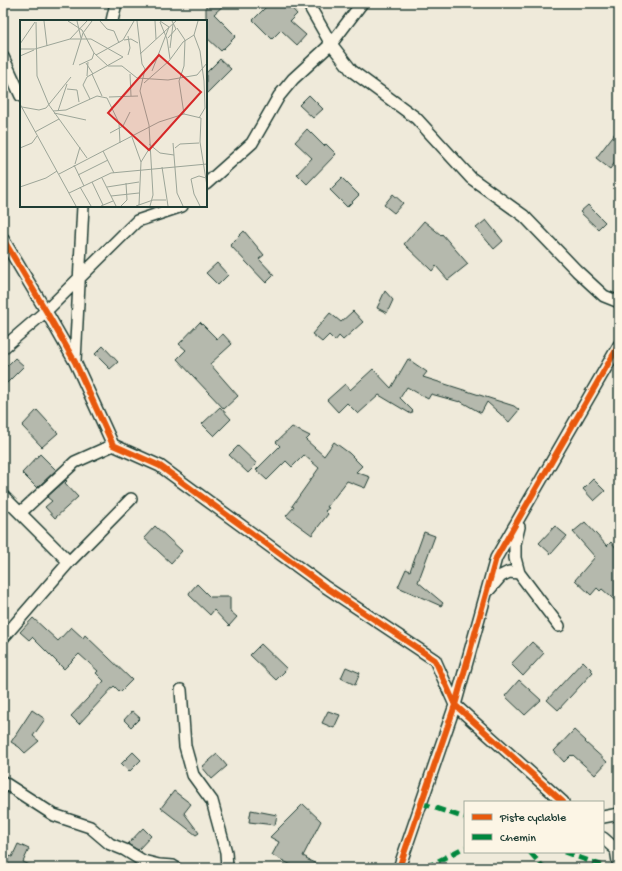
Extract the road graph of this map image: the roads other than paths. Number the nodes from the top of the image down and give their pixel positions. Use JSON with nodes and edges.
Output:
{"nodes":[{"id":1,"x":116,"y":3,"type":"edge"},
{"id":2,"x":310,"y":3,"type":"edge"},
{"id":3,"x":362,"y":3,"type":"edge"},
{"id":4,"x":112,"y":20,"type":"edge"},
{"id":5,"x":331,"y":44,"type":"junction"},
{"id":6,"x":3,"y":57,"type":"edge"},
{"id":7,"x":20,"y":94,"type":"edge"},
{"id":8,"x":207,"y":183,"type":"edge"},
{"id":9,"x":83,"y":207,"type":"edge"},
{"id":10,"x":179,"y":207,"type":"edge"},
{"id":11,"x":3,"y":239,"type":"edge"},
{"id":12,"x":79,"y":279,"type":"junction"},
{"id":13,"x":619,"y":302,"type":"edge"},
{"id":14,"x":46,"y":311,"type":"junction"},
{"id":15,"x":619,"y":345,"type":"edge"},
{"id":16,"x":3,"y":348,"type":"edge"},
{"id":17,"x":75,"y":362,"type":"junction"},
{"id":18,"x":113,"y":445,"type":"junction"},
{"id":19,"x":3,"y":496,"type":"edge"},
{"id":20,"x":130,"y":499,"type":"dead end"},
{"id":21,"x":20,"y":513,"type":"junction"},
{"id":22,"x":522,"y":514,"type":"junction"},
{"id":23,"x":69,"y":562,"type":"junction"},
{"id":24,"x":519,"y":573,"type":"junction"},
{"id":25,"x":487,"y":592,"type":"junction"},
{"id":26,"x":559,"y":626,"type":"dead end"},
{"id":27,"x":3,"y":638,"type":"edge"},
{"id":28,"x":181,"y":690,"type":"dead end"},
{"id":29,"x":455,"y":705,"type":"junction"},
{"id":30,"x":3,"y":782,"type":"edge"},
{"id":31,"x":562,"y":801,"type":"edge"},
{"id":32,"x":619,"y":814,"type":"edge"},
{"id":33,"x":604,"y":817,"type":"edge"},
{"id":34,"x":604,"y":839,"type":"edge"},
{"id":35,"x":617,"y":851,"type":"edge"},
{"id":36,"x":176,"y":868,"type":"edge"},
{"id":37,"x":227,"y":868,"type":"edge"},
{"id":38,"x":399,"y":868,"type":"edge"},
{"id":39,"x":619,"y":868,"type":"edge"}],
"edges":[{"from":1,"to":4,"type":"street"},
{"from":2,"to":5,"type":"street"},
{"from":3,"to":5,"type":"street"},
{"from":5,"to":8,"type":"street"},
{"from":5,"to":13,"type":"street"},
{"from":6,"to":7,"type":"street"},
{"from":9,"to":12,"type":"street"},
{"from":10,"to":12,"type":"street"},
{"from":11,"to":14,"type":"street"},
{"from":12,"to":14,"type":"street"},
{"from":12,"to":17,"type":"street"},
{"from":14,"to":16,"type":"street"},
{"from":14,"to":17,"type":"street"},
{"from":15,"to":22,"type":"street"},
{"from":17,"to":18,"type":"street"},
{"from":18,"to":21,"type":"street"},
{"from":18,"to":29,"type":"street"},
{"from":19,"to":21,"type":"street"},
{"from":20,"to":23,"type":"street"},
{"from":21,"to":23,"type":"street"},
{"from":22,"to":24,"type":"street"},
{"from":22,"to":25,"type":"street"},
{"from":23,"to":27,"type":"street"},
{"from":24,"to":25,"type":"street"},
{"from":24,"to":26,"type":"street"},
{"from":25,"to":29,"type":"street"},
{"from":28,"to":37,"type":"street"},
{"from":29,"to":31,"type":"street"},
{"from":29,"to":38,"type":"street"},
{"from":30,"to":36,"type":"street"},
{"from":32,"to":33,"type":"street"},
{"from":34,"to":35,"type":"street"},
{"from":35,"to":39,"type":"street"}]}
